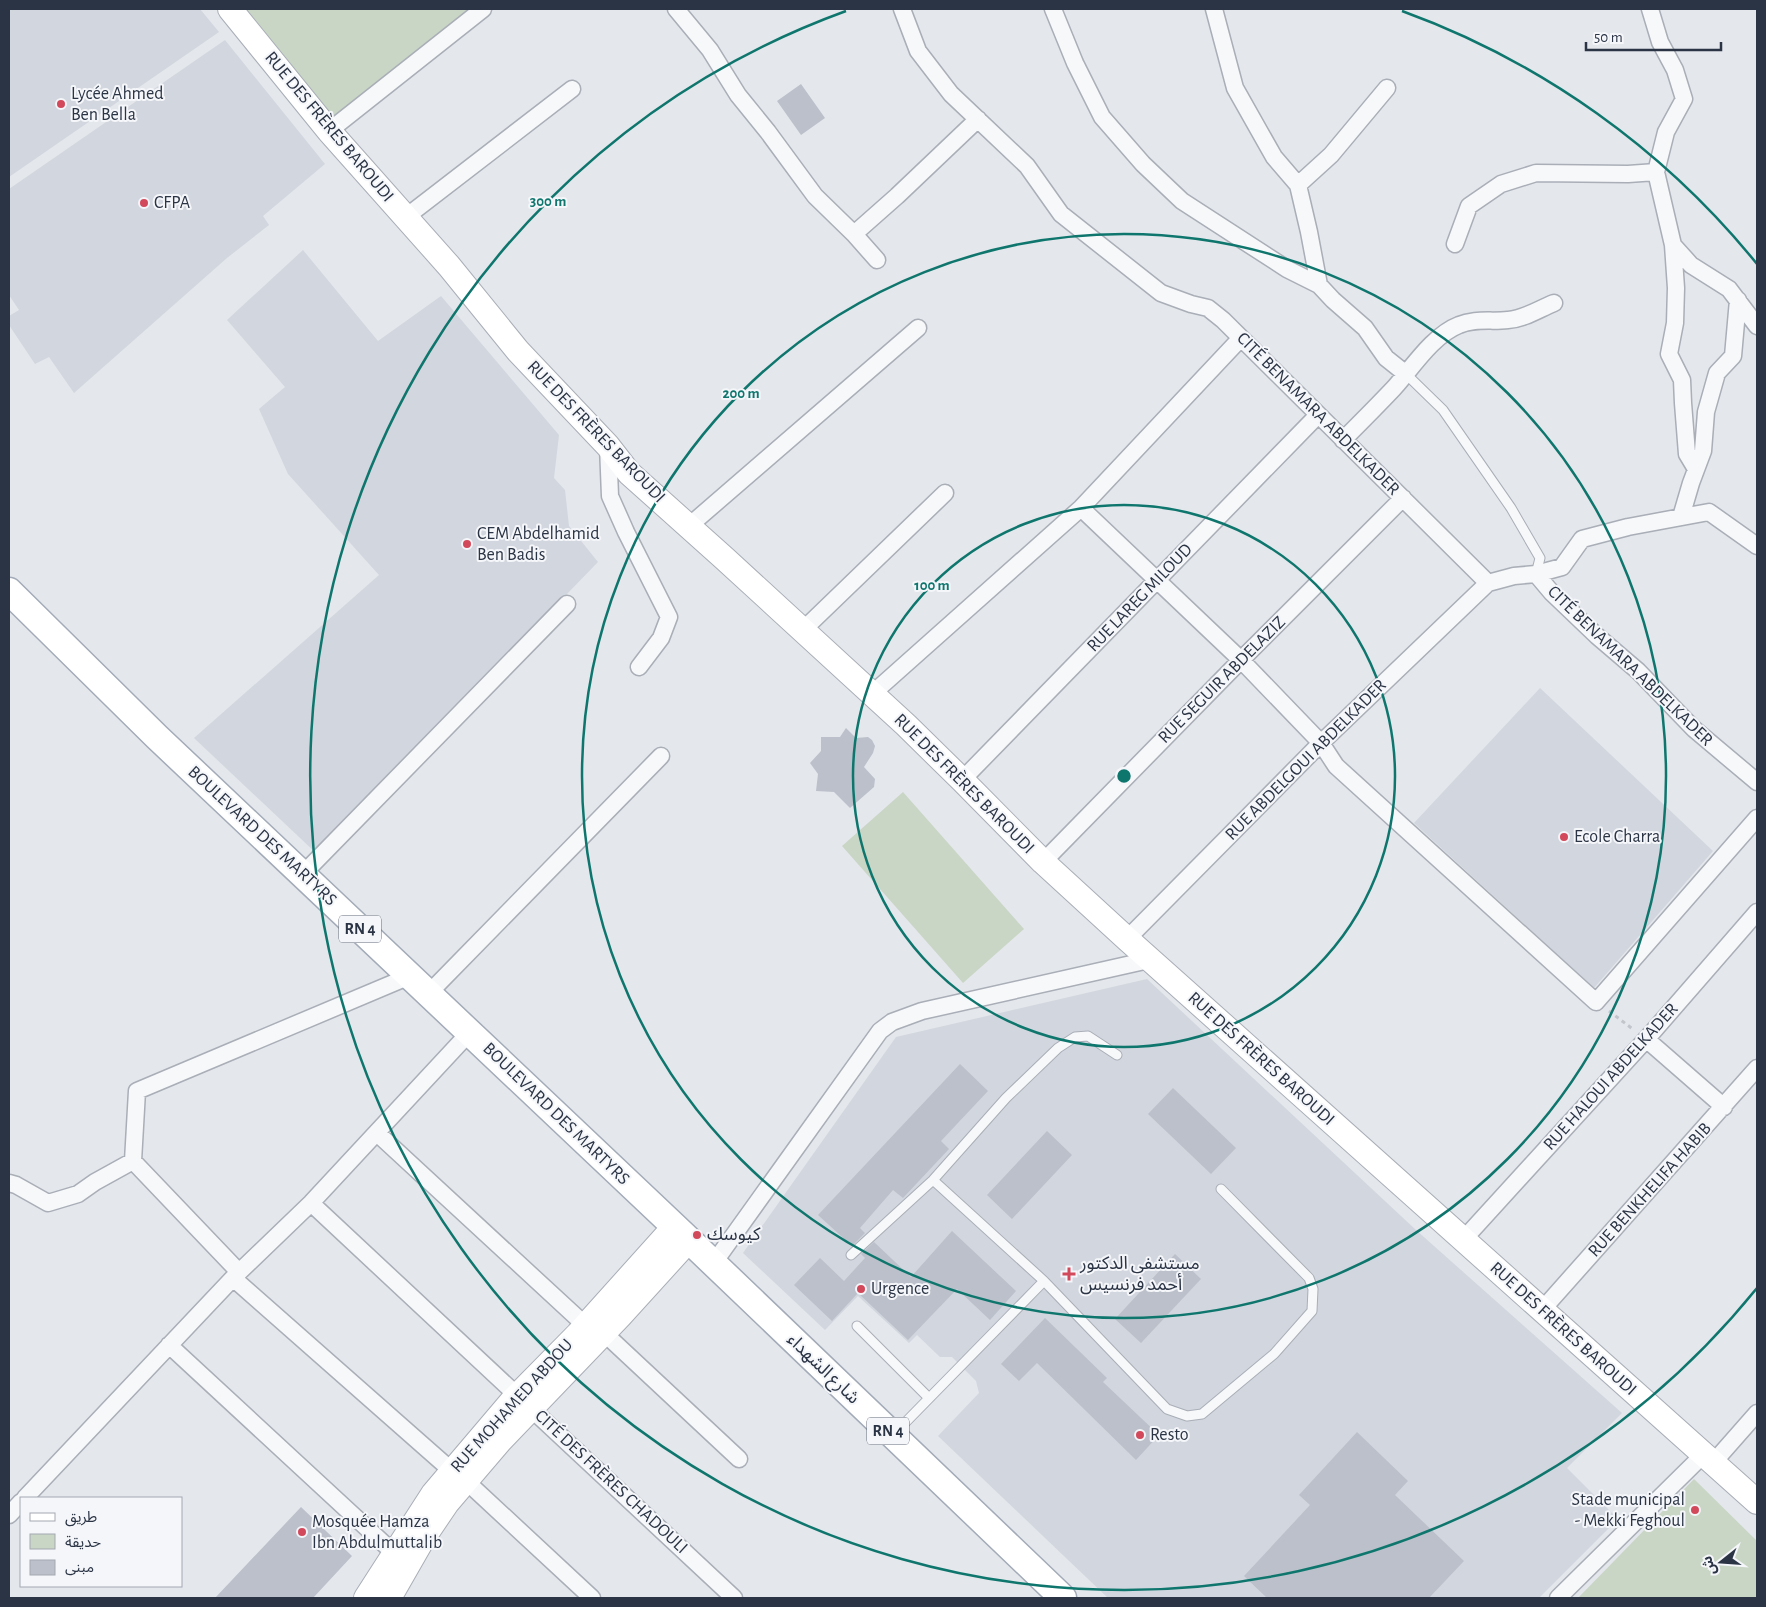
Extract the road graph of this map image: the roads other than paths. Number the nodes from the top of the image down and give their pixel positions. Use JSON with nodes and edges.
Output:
{"nodes":[{"id":1,"x":230,"y":9,"type":"edge"},
{"id":2,"x":483,"y":9,"type":"edge"},
{"id":3,"x":676,"y":9,"type":"edge"},
{"id":4,"x":902,"y":9,"type":"edge"},
{"id":5,"x":1053,"y":9,"type":"edge"},
{"id":6,"x":1214,"y":9,"type":"edge"},
{"id":7,"x":1650,"y":9,"type":"edge"},
{"id":8,"x":1387,"y":88,"type":"dead end"},
{"id":9,"x":572,"y":89,"type":"dead end"},
{"id":10,"x":978,"y":119,"type":"junction"},
{"id":11,"x":329,"y":131,"type":"junction"},
{"id":12,"x":1656,"y":172,"type":"junction"},
{"id":13,"x":1298,"y":185,"type":"junction"},
{"id":14,"x":406,"y":217,"type":"junction"},
{"id":15,"x":854,"y":234,"type":"junction"},
{"id":16,"x":1455,"y":244,"type":"dead end"},
{"id":17,"x":1673,"y":245,"type":"junction"},
{"id":18,"x":877,"y":260,"type":"dead end"},
{"id":19,"x":1319,"y":285,"type":"junction"},
{"id":20,"x":1738,"y":300,"type":"junction"},
{"id":21,"x":1554,"y":303,"type":"dead end"},
{"id":22,"x":1757,"y":326,"type":"edge"},
{"id":23,"x":918,"y":328,"type":"dead end"},
{"id":24,"x":1240,"y":339,"type":"junction"},
{"id":25,"x":1406,"y":374,"type":"junction"},
{"id":26,"x":1318,"y":415,"type":"junction"},
{"id":27,"x":1343,"y":440,"type":"junction"},
{"id":28,"x":608,"y":446,"type":"junction"},
{"id":29,"x":1696,"y":469,"type":"junction"},
{"id":30,"x":945,"y":493,"type":"dead end"},
{"id":31,"x":1403,"y":498,"type":"junction"},
{"id":32,"x":1081,"y":508,"type":"junction"},
{"id":33,"x":1681,"y":517,"type":"junction"},
{"id":34,"x":689,"y":526,"type":"junction"},
{"id":35,"x":1757,"y":546,"type":"edge"},
{"id":36,"x":1536,"y":574,"type":"junction"},
{"id":37,"x":1157,"y":580,"type":"junction"},
{"id":38,"x":1488,"y":583,"type":"junction"},
{"id":39,"x":9,"y":591,"type":"edge"},
{"id":40,"x":567,"y":604,"type":"dead end"},
{"id":41,"x":802,"y":630,"type":"junction"},
{"id":42,"x":1240,"y":660,"type":"junction"},
{"id":43,"x":639,"y":667,"type":"dead end"},
{"id":44,"x":872,"y":694,"type":"junction"},
{"id":45,"x":1321,"y":743,"type":"junction"},
{"id":46,"x":661,"y":756,"type":"dead end"},
{"id":47,"x":962,"y":780,"type":"junction"},
{"id":48,"x":1757,"y":782,"type":"edge"},
{"id":49,"x":1757,"y":818,"type":"edge"},
{"id":50,"x":1043,"y":862,"type":"junction"},
{"id":51,"x":302,"y":875,"type":"junction"},
{"id":52,"x":1757,"y":912,"type":"edge"},
{"id":53,"x":1126,"y":939,"type":"junction"},
{"id":54,"x":1150,"y":960,"type":"junction"},
{"id":55,"x":419,"y":984,"type":"junction"},
{"id":56,"x":470,"y":1032,"type":"junction"},
{"id":57,"x":1646,"y":1039,"type":"junction"},
{"id":58,"x":1117,"y":1055,"type":"dead end"},
{"id":59,"x":1757,"y":1068,"type":"edge"},
{"id":60,"x":1724,"y":1107,"type":"junction"},
{"id":61,"x":378,"y":1132,"type":"junction"},
{"id":62,"x":133,"y":1162,"type":"junction"},
{"id":63,"x":933,"y":1180,"type":"junction"},
{"id":64,"x":9,"y":1183,"type":"edge"},
{"id":65,"x":1221,"y":1189,"type":"dead end"},
{"id":66,"x":311,"y":1203,"type":"junction"},
{"id":67,"x":682,"y":1233,"type":"junction"},
{"id":68,"x":1463,"y":1240,"type":"junction"},
{"id":69,"x":851,"y":1255,"type":"dead end"},
{"id":70,"x":713,"y":1264,"type":"junction"},
{"id":71,"x":236,"y":1275,"type":"junction"},
{"id":72,"x":1044,"y":1281,"type":"junction"},
{"id":73,"x":1542,"y":1310,"type":"junction"},
{"id":74,"x":857,"y":1326,"type":"dead end"},
{"id":75,"x":594,"y":1329,"type":"junction"},
{"id":76,"x":169,"y":1345,"type":"junction"},
{"id":77,"x":929,"y":1398,"type":"junction"},
{"id":78,"x":525,"y":1401,"type":"junction"},
{"id":79,"x":1757,"y":1413,"type":"edge"},
{"id":80,"x":893,"y":1435,"type":"junction"},
{"id":81,"x":739,"y":1459,"type":"dead end"},
{"id":82,"x":1709,"y":1459,"type":"junction"},
{"id":83,"x":459,"y":1476,"type":"junction"},
{"id":84,"x":26,"y":1497,"type":"edge"},
{"id":85,"x":1757,"y":1502,"type":"edge"},
{"id":86,"x":20,"y":1503,"type":"edge"},
{"id":87,"x":9,"y":1515,"type":"edge"},
{"id":88,"x":394,"y":1554,"type":"junction"},
{"id":89,"x":366,"y":1598,"type":"edge"},
{"id":90,"x":389,"y":1598,"type":"edge"},
{"id":91,"x":592,"y":1598,"type":"edge"},
{"id":92,"x":734,"y":1598,"type":"edge"},
{"id":93,"x":1063,"y":1598,"type":"edge"},
{"id":94,"x":1558,"y":1598,"type":"edge"}],
"edges":[{"from":1,"to":11,"type":"street","name":"RUE DES FRÈRES BAROUDI"},
{"from":2,"to":11,"type":"street"},
{"from":3,"to":15,"type":"street"},
{"from":4,"to":10,"type":"street","name":"CITÉ BENAMARA ABDELKADER"},
{"from":5,"to":19,"type":"street"},
{"from":6,"to":13,"type":"street"},
{"from":7,"to":12,"type":"street"},
{"from":8,"to":13,"type":"street"},
{"from":9,"to":14,"type":"street"},
{"from":10,"to":15,"type":"street"},
{"from":10,"to":24,"type":"street","name":"CITÉ BENAMARA ABDELKADER"},
{"from":11,"to":14,"type":"street","name":"RUE DES FRÈRES BAROUDI"},
{"from":12,"to":16,"type":"street"},
{"from":12,"to":17,"type":"street"},
{"from":13,"to":19,"type":"street"},
{"from":14,"to":28,"type":"street","name":"RUE DES FRÈRES BAROUDI"},
{"from":15,"to":18,"type":"street"},
{"from":17,"to":20,"type":"street"},
{"from":17,"to":29,"type":"street"},
{"from":19,"to":25,"type":"street"},
{"from":20,"to":22,"type":"street"},
{"from":20,"to":29,"type":"street"},
{"from":21,"to":25,"type":"street"},
{"from":23,"to":34,"type":"street"},
{"from":24,"to":26,"type":"street","name":"CITÉ BENAMARA ABDELKADER"},
{"from":24,"to":32,"type":"street"},
{"from":25,"to":27,"type":"street"},
{"from":25,"to":36,"type":"lane"},
{"from":26,"to":27,"type":"street","name":"CITÉ BENAMARA ABDELKADER"},
{"from":26,"to":37,"type":"street","name":"RUE LAREG MILOUD"},
{"from":27,"to":31,"type":"street","name":"CITÉ BENAMARA ABDELKADER"},
{"from":28,"to":34,"type":"street","name":"RUE DES FRÈRES BAROUDI"},
{"from":28,"to":43,"type":"street"},
{"from":29,"to":33,"type":"street"},
{"from":30,"to":41,"type":"street"},
{"from":31,"to":38,"type":"street","name":"CITÉ BENAMARA ABDELKADER"},
{"from":31,"to":42,"type":"street","name":"RUE SEGUIR ABDELAZIZ"},
{"from":32,"to":37,"type":"street"},
{"from":32,"to":44,"type":"street"},
{"from":33,"to":35,"type":"street"},
{"from":33,"to":36,"type":"street"},
{"from":34,"to":41,"type":"street","name":"RUE DES FRÈRES BAROUDI"},
{"from":36,"to":38,"type":"street","name":"CITÉ BENAMARA ABDELKADER"},
{"from":36,"to":48,"type":"street","name":"CITÉ BENAMARA ABDELKADER"},
{"from":37,"to":42,"type":"street"},
{"from":37,"to":47,"type":"street","name":"RUE LAREG MILOUD"},
{"from":38,"to":45,"type":"street","name":"RUE ABDELGOUI ABDELKADER"},
{"from":39,"to":51,"type":"main road","name":"BOULEVARD DES MARTYRS","number":"RN 4"},
{"from":40,"to":51,"type":"street"},
{"from":41,"to":44,"type":"street","name":"RUE DES FRÈRES BAROUDI"},
{"from":42,"to":45,"type":"street"},
{"from":42,"to":50,"type":"street","name":"RUE SEGUIR ABDELAZIZ"},
{"from":44,"to":47,"type":"street","name":"RUE DES FRÈRES BAROUDI"},
{"from":45,"to":49,"type":"street"},
{"from":45,"to":53,"type":"street","name":"RUE ABDELGOUI ABDELKADER"},
{"from":46,"to":55,"type":"street"},
{"from":47,"to":50,"type":"street","name":"RUE DES FRÈRES BAROUDI"},
{"from":50,"to":53,"type":"street","name":"RUE DES FRÈRES BAROUDI"},
{"from":51,"to":55,"type":"main road","name":"BOULEVARD DES MARTYRS","number":"RN 4"},
{"from":52,"to":57,"type":"street","name":"RUE HALOUI ABDELKADER"},
{"from":53,"to":54,"type":"street","name":"RUE DES FRÈRES BAROUDI"},
{"from":54,"to":68,"type":"street","name":"RUE DES FRÈRES BAROUDI"},
{"from":54,"to":70,"type":"street"},
{"from":55,"to":56,"type":"main road","name":"BOULEVARD DES MARTYRS","number":"RN 4"},
{"from":55,"to":62,"type":"street"},
{"from":56,"to":61,"type":"street"},
{"from":56,"to":67,"type":"main road","name":"BOULEVARD DES MARTYRS","number":"RN 4"},
{"from":57,"to":60,"type":"street"},
{"from":57,"to":68,"type":"street","name":"RUE HALOUI ABDELKADER"},
{"from":58,"to":63,"type":"lane"},
{"from":59,"to":60,"type":"street","name":"RUE BENKHELIFA HABIB"},
{"from":60,"to":73,"type":"street","name":"RUE BENKHELIFA HABIB"},
{"from":61,"to":66,"type":"street"},
{"from":61,"to":75,"type":"street"},
{"from":62,"to":64,"type":"street"},
{"from":62,"to":71,"type":"street"},
{"from":63,"to":69,"type":"lane"},
{"from":63,"to":72,"type":"lane"},
{"from":65,"to":72,"type":"lane"},
{"from":66,"to":71,"type":"street"},
{"from":66,"to":78,"type":"street","name":"CITÉ DES FRÈRES CHADOULI"},
{"from":67,"to":70,"type":"main road","name":"BOULEVARD DES MARTYRS","number":"RN 4"},
{"from":67,"to":75,"type":"street","name":"RUE MOHAMED ABDOU"},
{"from":68,"to":73,"type":"street","name":"RUE DES FRÈRES BAROUDI"},
{"from":70,"to":80,"type":"main road","name":"شارع الشهداء","number":"RN 4"},
{"from":71,"to":76,"type":"street"},
{"from":71,"to":83,"type":"street"},
{"from":72,"to":77,"type":"lane"},
{"from":73,"to":82,"type":"street","name":"RUE DES FRÈRES BAROUDI"},
{"from":74,"to":77,"type":"lane"},
{"from":75,"to":78,"type":"street","name":"RUE MOHAMED ABDOU"},
{"from":75,"to":81,"type":"street"},
{"from":76,"to":84,"type":"street"},
{"from":76,"to":88,"type":"street"},
{"from":77,"to":80,"type":"lane"},
{"from":78,"to":83,"type":"street","name":"RUE MOHAMED ABDOU"},
{"from":78,"to":92,"type":"street","name":"CITÉ DES FRÈRES CHADOULI"},
{"from":79,"to":82,"type":"street"},
{"from":80,"to":93,"type":"main road","name":"شارع الشهداء","number":"RN 4"},
{"from":82,"to":85,"type":"street","name":"RUE DES FRÈRES BAROUDI"},
{"from":82,"to":94,"type":"street"},
{"from":83,"to":88,"type":"street","name":"RUE MOHAMED ABDOU"},
{"from":83,"to":90,"type":"street","name":"RUE MOHAMED ABDOU"},
{"from":83,"to":91,"type":"street"},
{"from":86,"to":87,"type":"street"},
{"from":88,"to":89,"type":"street","name":"RUE MOHAMED ABDOU"}]}
